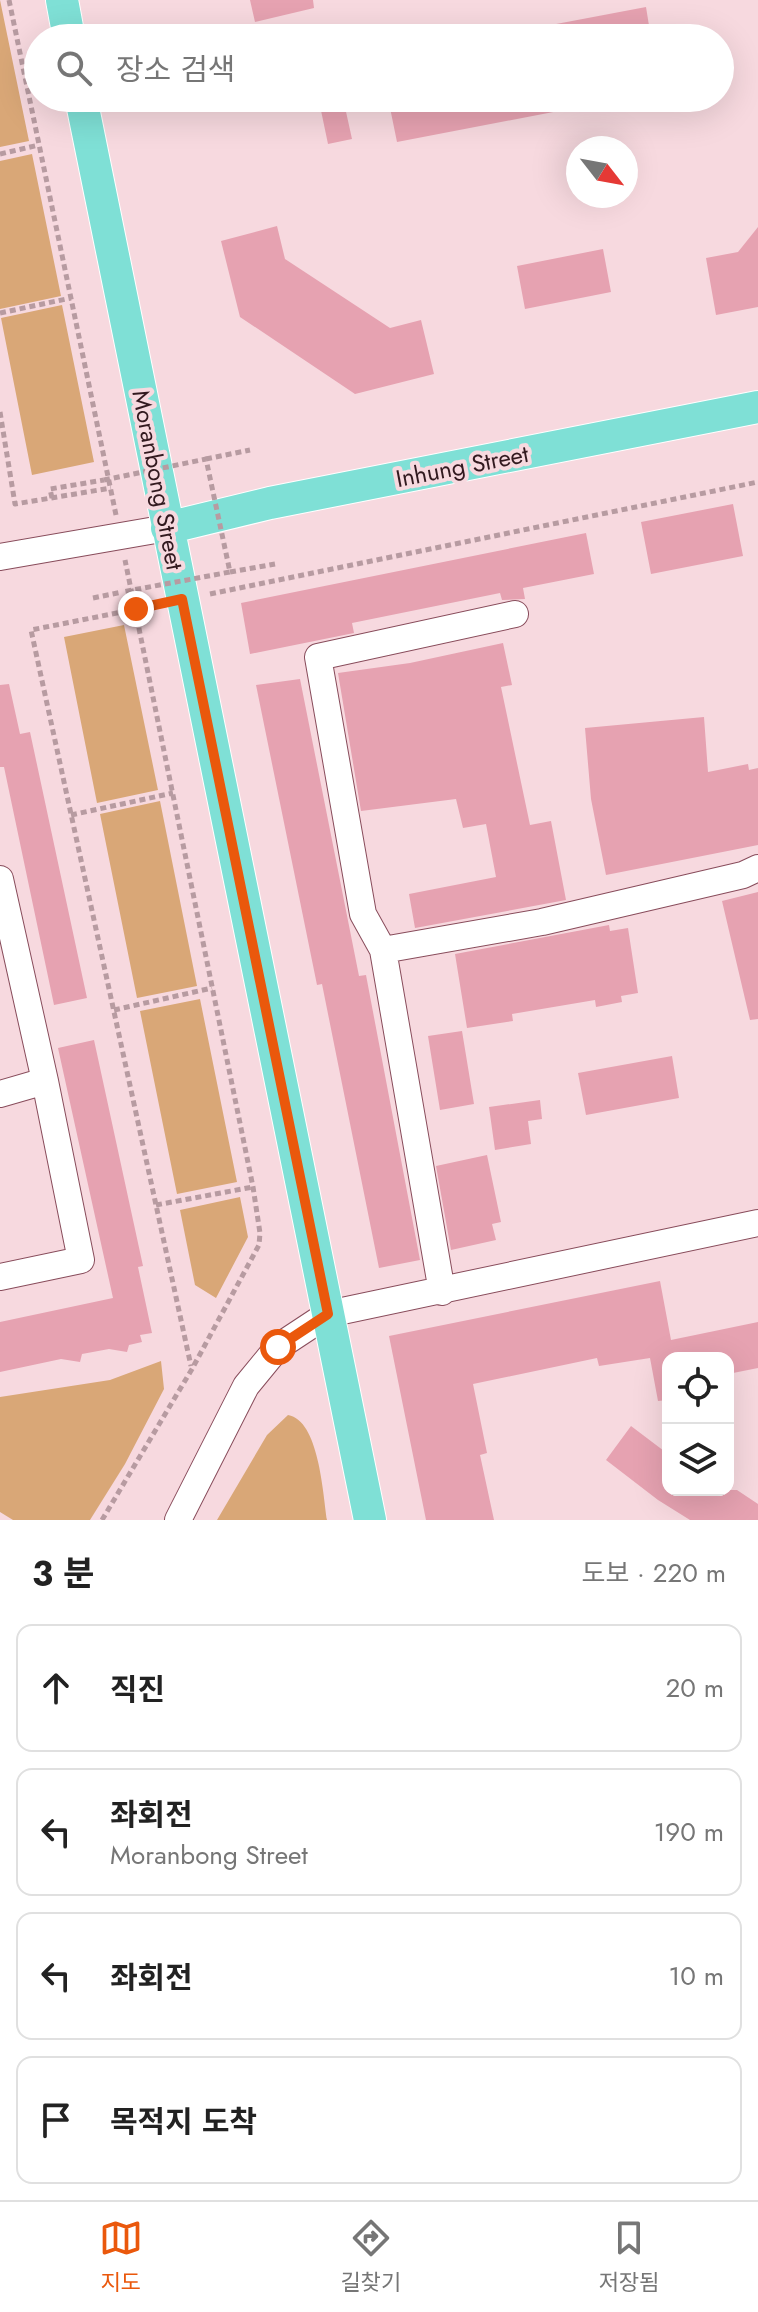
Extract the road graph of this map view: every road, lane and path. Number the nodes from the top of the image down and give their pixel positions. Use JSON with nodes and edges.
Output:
{"nodes":[{"id":1,"x":9,"y":0,"type":"edge"},
{"id":2,"x":62,"y":0,"type":"edge"},
{"id":3,"x":66,"y":24,"type":"edge"},
{"id":4,"x":24,"y":72,"type":"edge"},
{"id":5,"x":32,"y":112,"type":"edge"},
{"id":6,"x":84,"y":112,"type":"edge"},
{"id":7,"x":39,"y":145,"type":"junction"},
{"id":8,"x":0,"y":154,"type":"edge"},
{"id":9,"x":71,"y":298,"type":"junction"},
{"id":10,"x":0,"y":313,"type":"edge"},
{"id":11,"x":758,"y":407,"type":"edge"},
{"id":12,"x":0,"y":412,"type":"edge"},
{"id":13,"x":250,"y":450,"type":"dead end"},
{"id":14,"x":206,"y":459,"type":"junction"},
{"id":15,"x":758,"y":482,"type":"edge"},
{"id":16,"x":111,"y":488,"type":"junction"},
{"id":17,"x":52,"y":498,"type":"junction"},
{"id":18,"x":167,"y":528,"type":"junction"},
{"id":19,"x":120,"y":536,"type":"junction"},
{"id":20,"x":0,"y":557,"type":"edge"},
{"id":21,"x":275,"y":564,"type":"dead end"},
{"id":22,"x":230,"y":572,"type":"junction"},
{"id":23,"x":93,"y":598,"type":"dead end"},
{"id":24,"x":182,"y":599,"type":"junction"},
{"id":25,"x":136,"y":609,"type":"junction"},
{"id":26,"x":515,"y":614,"type":"dead end"},
{"id":27,"x":173,"y":793,"type":"junction"},
{"id":28,"x":71,"y":815,"type":"junction"},
{"id":29,"x":758,"y":868,"type":"edge"},
{"id":30,"x":0,"y":879,"type":"edge"},
{"id":31,"x":6,"y":935,"type":"edge"},
{"id":32,"x":383,"y":950,"type":"junction"},
{"id":33,"x":212,"y":988,"type":"junction"},
{"id":34,"x":114,"y":1010,"type":"junction"},
{"id":35,"x":45,"y":1081,"type":"junction"},
{"id":36,"x":0,"y":1094,"type":"edge"},
{"id":37,"x":253,"y":1187,"type":"junction"},
{"id":38,"x":156,"y":1205,"type":"junction"},
{"id":39,"x":758,"y":1223,"type":"edge"},
{"id":40,"x":0,"y":1277,"type":"edge"},
{"id":41,"x":442,"y":1292,"type":"junction"},
{"id":42,"x":328,"y":1314,"type":"junction"},
{"id":43,"x":192,"y":1369,"type":"junction"},
{"id":44,"x":102,"y":1520,"type":"edge"},
{"id":45,"x":178,"y":1520,"type":"edge"},
{"id":46,"x":370,"y":1520,"type":"edge"}],
"edges":[{"from":1,"to":4,"type":"path"},
{"from":2,"to":3,"type":"main road"},
{"from":5,"to":7,"type":"path"},
{"from":6,"to":18,"type":"main road","name":"Moranbong Street"},
{"from":7,"to":8,"type":"path"},
{"from":7,"to":9,"type":"path"},
{"from":9,"to":10,"type":"path"},
{"from":9,"to":16,"type":"path"},
{"from":11,"to":18,"type":"main road","name":"Inhung Street"},
{"from":12,"to":17,"type":"path"},
{"from":13,"to":14,"type":"path"},
{"from":14,"to":17,"type":"path","bridge":true},
{"from":14,"to":22,"type":"path","bridge":true},
{"from":15,"to":24,"type":"path"},
{"from":16,"to":17,"type":"path"},
{"from":16,"to":19,"type":"path"},
{"from":18,"to":19,"type":"street"},
{"from":18,"to":24,"type":"main road","name":"Moranbong Street"},
{"from":19,"to":20,"type":"street"},
{"from":19,"to":25,"type":"path"},
{"from":21,"to":22,"type":"path"},
{"from":22,"to":23,"type":"path","bridge":true},
{"from":24,"to":25,"type":"path"},
{"from":24,"to":42,"type":"main road","name":"Moranbong Street"},
{"from":25,"to":27,"type":"path"},
{"from":25,"to":28,"type":"path"},
{"from":26,"to":32,"type":"street"},
{"from":27,"to":28,"type":"path"},
{"from":27,"to":33,"type":"path"},
{"from":28,"to":34,"type":"path"},
{"from":29,"to":32,"type":"street"},
{"from":30,"to":31,"type":"street"},
{"from":31,"to":35,"type":"street"},
{"from":32,"to":41,"type":"street"},
{"from":33,"to":34,"type":"path"},
{"from":33,"to":37,"type":"path"},
{"from":34,"to":38,"type":"path"},
{"from":35,"to":36,"type":"street"},
{"from":35,"to":40,"type":"street"},
{"from":37,"to":38,"type":"path"},
{"from":37,"to":43,"type":"path"},
{"from":38,"to":43,"type":"path"},
{"from":39,"to":41,"type":"street"},
{"from":41,"to":42,"type":"street"},
{"from":42,"to":45,"type":"street"},
{"from":42,"to":46,"type":"main road","name":"Moranbong Street"},
{"from":43,"to":44,"type":"path"}]}
